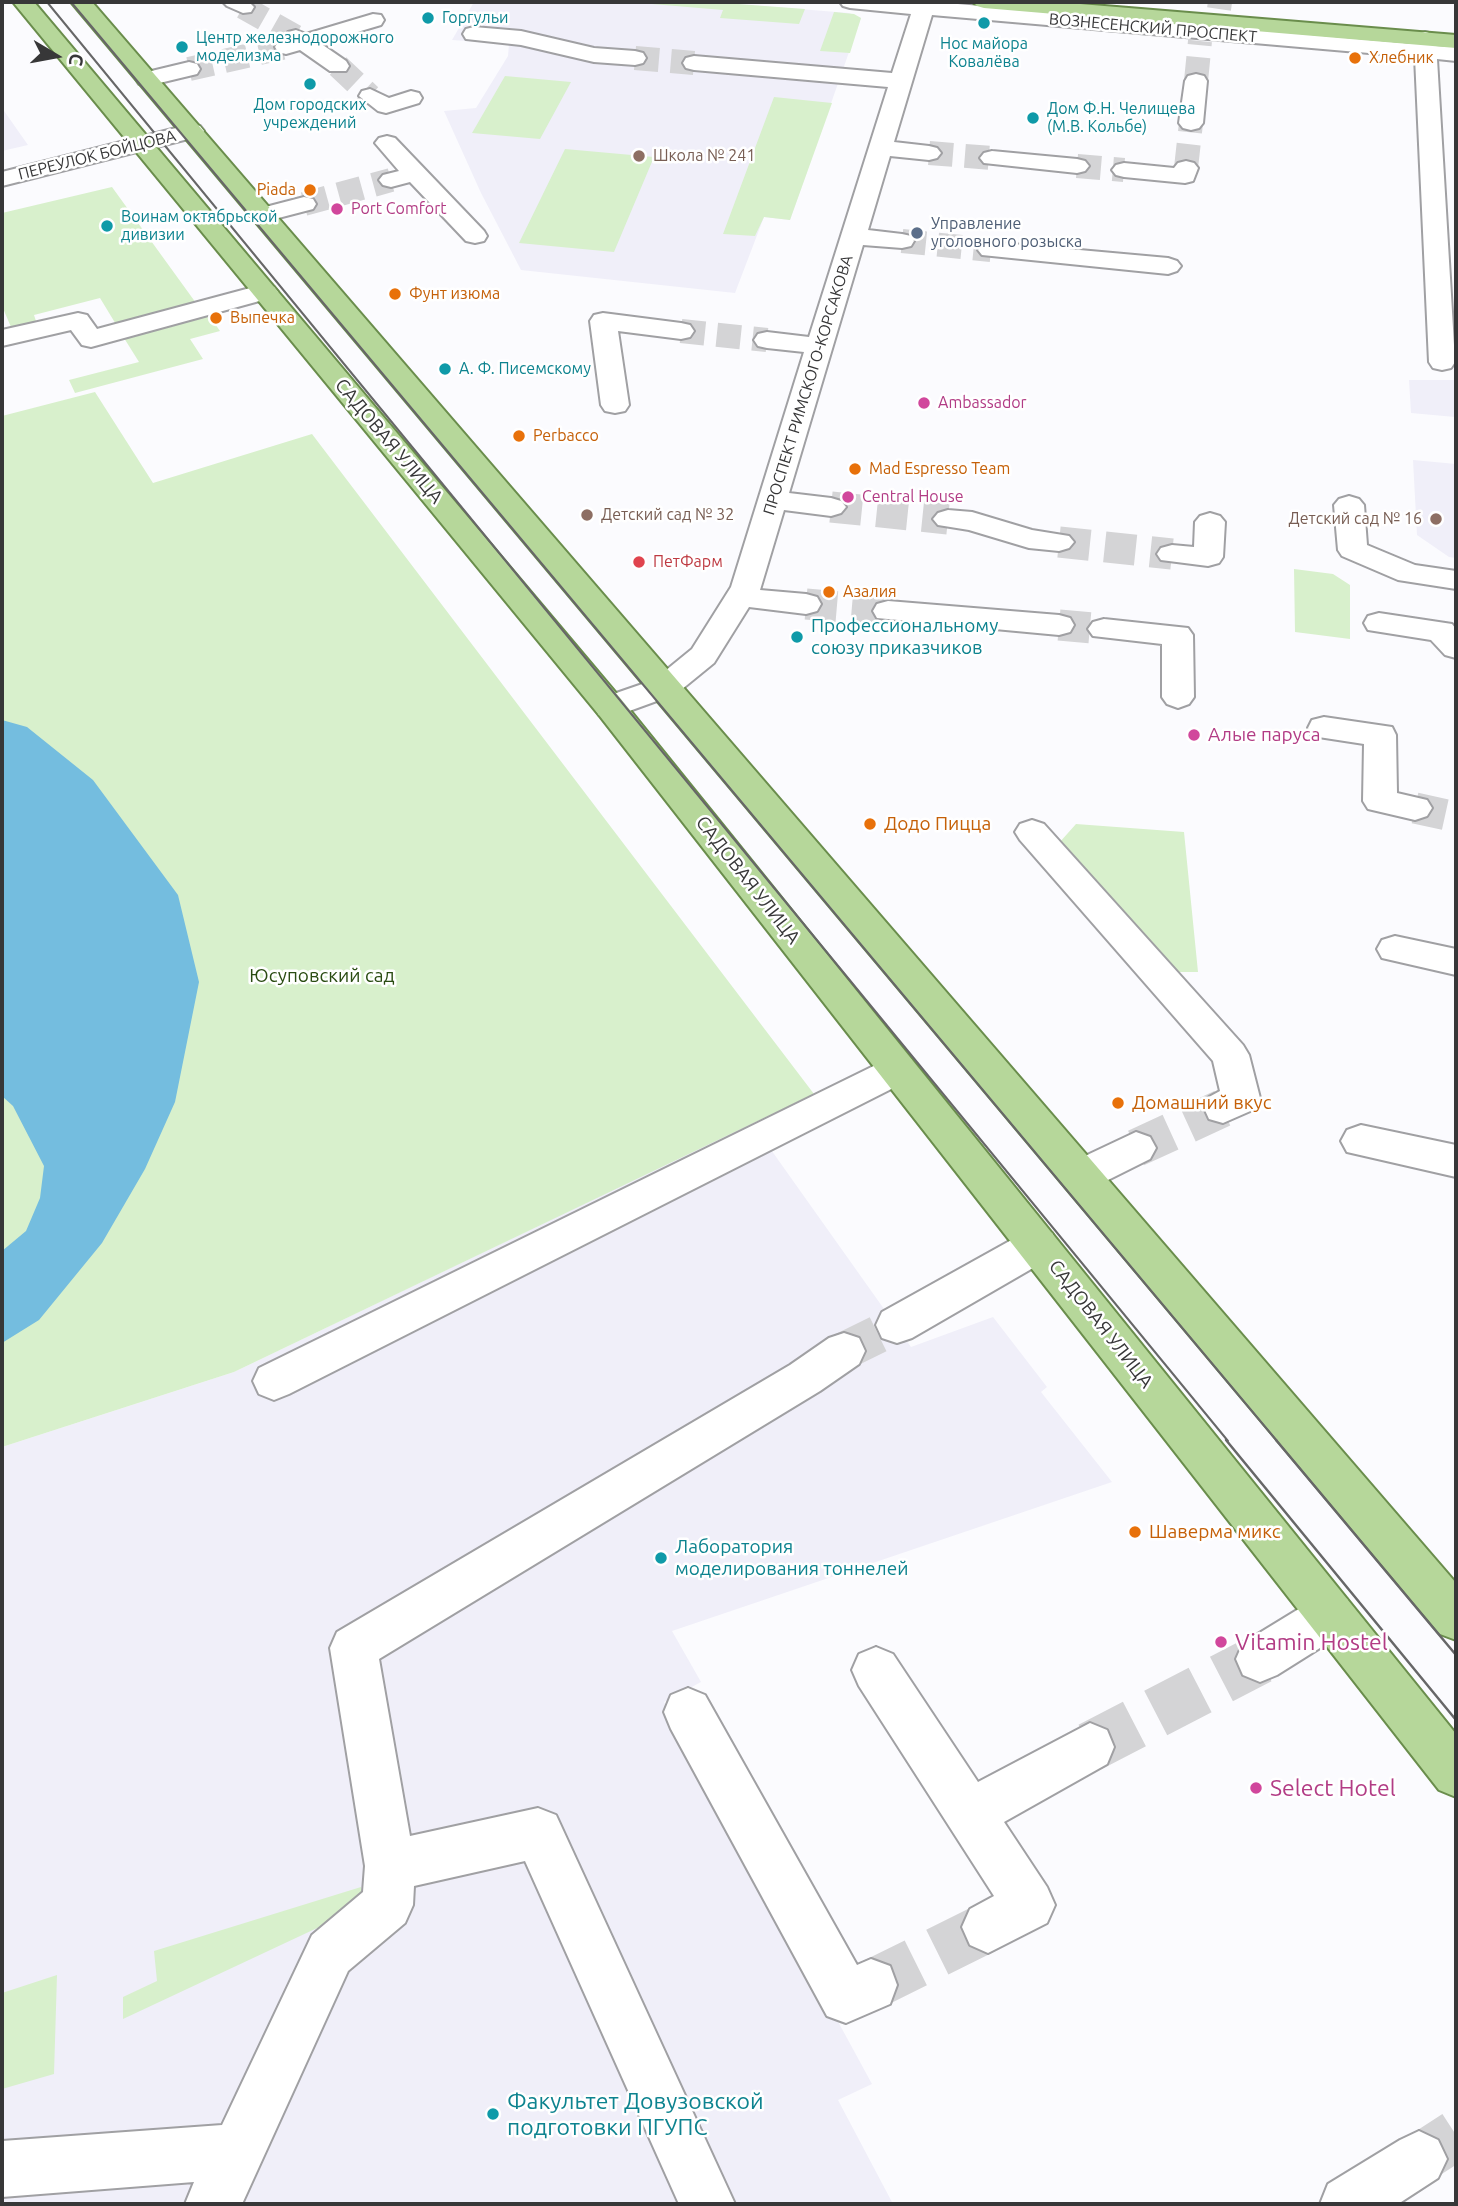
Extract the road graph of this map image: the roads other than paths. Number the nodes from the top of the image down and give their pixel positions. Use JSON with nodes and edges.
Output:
{"nodes":[{"id":1,"x":23,"y":2,"type":"edge"},
{"id":2,"x":81,"y":2,"type":"edge"},
{"id":3,"x":850,"y":2,"type":"edge"},
{"id":4,"x":984,"y":2,"type":"edge"},
{"id":5,"x":924,"y":5,"type":"edge"},
{"id":6,"x":373,"y":20,"type":"dead end"},
{"id":7,"x":1208,"y":25,"type":"junction"},
{"id":8,"x":474,"y":34,"type":"dead end"},
{"id":9,"x":1456,"y":42,"type":"edge"},
{"id":10,"x":1425,"y":45,"type":"junction"},
{"id":11,"x":1456,"y":54,"type":"edge"},
{"id":12,"x":635,"y":58,"type":"tunnel mouth"},
{"id":13,"x":694,"y":63,"type":"tunnel mouth"},
{"id":14,"x":338,"y":66,"type":"tunnel mouth"},
{"id":15,"x":189,"y":69,"type":"tunnel mouth"},
{"id":16,"x":147,"y":79,"type":"junction"},
{"id":17,"x":901,"y":81,"type":"junction"},
{"id":18,"x":1196,"y":81,"type":"tunnel mouth"},
{"id":19,"x":370,"y":96,"type":"tunnel mouth"},
{"id":20,"x":411,"y":98,"type":"dead end"},
{"id":21,"x":1191,"y":124,"type":"tunnel mouth"},
{"id":22,"x":192,"y":131,"type":"junction"},
{"id":23,"x":387,"y":143,"type":"dead end"},
{"id":24,"x":142,"y":144,"type":"junction"},
{"id":25,"x":880,"y":148,"type":"junction"},
{"id":26,"x":929,"y":153,"type":"tunnel mouth"},
{"id":27,"x":1430,"y":156,"type":"junction"},
{"id":28,"x":992,"y":158,"type":"tunnel mouth"},
{"id":29,"x":1456,"y":159,"type":"edge"},
{"id":30,"x":1077,"y":166,"type":"tunnel mouth"},
{"id":31,"x":1186,"y":168,"type":"dead end"},
{"id":32,"x":1124,"y":170,"type":"tunnel mouth"},
{"id":33,"x":415,"y":174,"type":"junction"},
{"id":34,"x":2,"y":179,"type":"edge"},
{"id":35,"x":391,"y":180,"type":"tunnel mouth"},
{"id":36,"x":304,"y":204,"type":"tunnel mouth"},
{"id":37,"x":263,"y":215,"type":"junction"},
{"id":38,"x":475,"y":236,"type":"dead end"},
{"id":39,"x":853,"y":236,"type":"junction"},
{"id":40,"x":902,"y":241,"type":"tunnel mouth"},
{"id":41,"x":991,"y":250,"type":"tunnel mouth"},
{"id":42,"x":1168,"y":266,"type":"dead end"},
{"id":43,"x":265,"y":292,"type":"junction"},
{"id":44,"x":681,"y":331,"type":"tunnel mouth"},
{"id":45,"x":2,"y":338,"type":"edge"},
{"id":46,"x":767,"y":340,"type":"tunnel mouth"},
{"id":47,"x":820,"y":346,"type":"junction"},
{"id":48,"x":1442,"y":362,"type":"dead end"},
{"id":49,"x":615,"y":405,"type":"dead end"},
{"id":50,"x":772,"y":500,"type":"junction"},
{"id":51,"x":1349,"y":505,"type":"dead end"},
{"id":52,"x":831,"y":507,"type":"tunnel mouth"},
{"id":53,"x":948,"y":519,"type":"tunnel mouth"},
{"id":54,"x":1210,"y":522,"type":"dead end"},
{"id":55,"x":1059,"y":542,"type":"tunnel mouth"},
{"id":56,"x":1172,"y":554,"type":"tunnel mouth"},
{"id":57,"x":1456,"y":580,"type":"edge"},
{"id":58,"x":740,"y":597,"type":"junction"},
{"id":59,"x":806,"y":604,"type":"tunnel mouth"},
{"id":60,"x":888,"y":611,"type":"tunnel mouth"},
{"id":61,"x":1380,"y":623,"type":"dead end"},
{"id":62,"x":1059,"y":625,"type":"tunnel mouth"},
{"id":63,"x":1104,"y":629,"type":"tunnel mouth"},
{"id":64,"x":1456,"y":648,"type":"edge"},
{"id":65,"x":665,"y":687,"type":"junction"},
{"id":66,"x":1178,"y":697,"type":"dead end"},
{"id":67,"x":610,"y":707,"type":"junction"},
{"id":68,"x":1324,"y":728,"type":"dead end"},
{"id":69,"x":1415,"y":808,"type":"tunnel mouth"},
{"id":70,"x":1032,"y":832,"type":"dead end"},
{"id":71,"x":1395,"y":949,"type":"dead end"},
{"id":72,"x":1456,"y":962,"type":"edge"},
{"id":73,"x":898,"y":1069,"type":"junction"},
{"id":74,"x":1223,"y":1108,"type":"tunnel mouth"},
{"id":75,"x":1361,"y":1141,"type":"dead end"},
{"id":76,"x":1136,"y":1148,"type":"tunnel mouth"},
{"id":77,"x":1456,"y":1161,"type":"edge"},
{"id":78,"x":1080,"y":1176,"type":"junction"},
{"id":79,"x":1038,"y":1245,"type":"junction"},
{"id":80,"x":897,"y":1325,"type":"tunnel mouth"},
{"id":81,"x":844,"y":1351,"type":"tunnel mouth"},
{"id":82,"x":274,"y":1381,"type":"dead end"},
{"id":83,"x":1331,"y":1615,"type":"junction"},
{"id":84,"x":1456,"y":1619,"type":"edge"},
{"id":85,"x":1260,"y":1659,"type":"tunnel mouth"},
{"id":86,"x":876,"y":1670,"type":"dead end"},
{"id":87,"x":688,"y":1712,"type":"dead end"},
{"id":88,"x":1090,"y":1747,"type":"tunnel mouth"},
{"id":89,"x":1456,"y":1773,"type":"edge"},
{"id":90,"x":970,"y":1814,"type":"junction"},
{"id":91,"x":390,"y":1866,"type":"junction"},
{"id":92,"x":988,"y":1927,"type":"tunnel mouth"},
{"id":93,"x":871,"y":1985,"type":"tunnel mouth"},
{"id":94,"x":237,"y":2151,"type":"junction"},
{"id":95,"x":1419,"y":2159,"type":"tunnel mouth"},
{"id":96,"x":2,"y":2169,"type":"edge"},
{"id":97,"x":213,"y":2204,"type":"edge"},
{"id":98,"x":707,"y":2204,"type":"edge"},
{"id":99,"x":1348,"y":2204,"type":"edge"}],
"edges":[{"from":1,"to":24,"type":"main road","name":"САДОВАЯ УЛИЦА"},
{"from":2,"to":16,"type":"main road"},
{"from":3,"to":5,"type":"street","name":"ВОЗНЕСЕНСКИЙ ПРОСПЕКТ"},
{"from":4,"to":7,"type":"main road","name":"ВОЗНЕСЕНСКИЙ ПРОСПЕКТ"},
{"from":5,"to":7,"type":"street","name":"ВОЗНЕСЕНСКИЙ ПРОСПЕКТ"},
{"from":5,"to":17,"type":"street","name":"ПРОСПЕКТ РИМСКОГО-КОРСАКОВА"},
{"from":6,"to":14,"type":"street"},
{"from":7,"to":10,"type":"street","name":"ВОЗНЕСЕНСКИЙ ПРОСПЕКТ"},
{"from":8,"to":12,"type":"street"},
{"from":9,"to":10,"type":"main road","name":"ВОЗНЕСЕНСКИЙ ПРОСПЕКТ"},
{"from":10,"to":11,"type":"street","name":"ВОЗНЕСЕНСКИЙ ПРОСПЕКТ"},
{"from":10,"to":27,"type":"street"},
{"from":13,"to":17,"type":"street"},
{"from":15,"to":16,"type":"street"},
{"from":16,"to":22,"type":"main road"},
{"from":17,"to":25,"type":"street","name":"ПРОСПЕКТ РИМСКОГО-КОРСАКОВА"},
{"from":18,"to":21,"type":"street"},
{"from":19,"to":20,"type":"street"},
{"from":22,"to":24,"type":"street","name":"ПЕРЕУЛОК БОЙЦОВА"},
{"from":22,"to":37,"type":"main road"},
{"from":23,"to":33,"type":"street"},
{"from":24,"to":34,"type":"street","name":"ПЕРЕУЛОК БОЙЦОВА"},
{"from":24,"to":43,"type":"main road","name":"САДОВАЯ УЛИЦА"},
{"from":25,"to":26,"type":"street"},
{"from":25,"to":39,"type":"street","name":"ПРОСПЕКТ РИМСКОГО-КОРСАКОВА"},
{"from":27,"to":29,"type":"street"},
{"from":27,"to":48,"type":"street"},
{"from":28,"to":30,"type":"street"},
{"from":31,"to":32,"type":"street"},
{"from":33,"to":35,"type":"street"},
{"from":33,"to":38,"type":"street"},
{"from":36,"to":37,"type":"street"},
{"from":37,"to":65,"type":"main road"},
{"from":39,"to":40,"type":"street"},
{"from":39,"to":47,"type":"street","name":"ПРОСПЕКТ РИМСКОГО-КОРСАКОВА"},
{"from":41,"to":42,"type":"street"},
{"from":43,"to":45,"type":"street"},
{"from":43,"to":67,"type":"main road","name":"САДОВАЯ УЛИЦА"},
{"from":44,"to":49,"type":"street"},
{"from":46,"to":47,"type":"street"},
{"from":47,"to":50,"type":"street","name":"ПРОСПЕКТ РИМСКОГО-КОРСАКОВА"},
{"from":50,"to":52,"type":"street"},
{"from":50,"to":58,"type":"street","name":"ПРОСПЕКТ РИМСКОГО-КОРСАКОВА"},
{"from":51,"to":57,"type":"street"},
{"from":53,"to":55,"type":"street"},
{"from":54,"to":56,"type":"street"},
{"from":58,"to":59,"type":"street"},
{"from":58,"to":65,"type":"street","name":"ПРОСПЕКТ РИМСКОГО-КОРСАКОВА"},
{"from":60,"to":62,"type":"street"},
{"from":61,"to":64,"type":"street"},
{"from":63,"to":66,"type":"street"},
{"from":65,"to":67,"type":"street","name":"ПРОСПЕКТ РИМСКОГО-КОРСАКОВА"},
{"from":65,"to":78,"type":"main road"},
{"from":67,"to":73,"type":"main road","name":"САДОВАЯ УЛИЦА"},
{"from":68,"to":69,"type":"street"},
{"from":70,"to":74,"type":"street"},
{"from":71,"to":72,"type":"street"},
{"from":73,"to":79,"type":"main road","name":"САДОВАЯ УЛИЦА"},
{"from":73,"to":82,"type":"street"},
{"from":75,"to":77,"type":"street"},
{"from":76,"to":78,"type":"street"},
{"from":78,"to":84,"type":"main road"},
{"from":79,"to":80,"type":"street"},
{"from":79,"to":83,"type":"main road","name":"САДОВАЯ УЛИЦА"},
{"from":81,"to":91,"type":"street"},
{"from":83,"to":85,"type":"street"},
{"from":83,"to":89,"type":"main road","name":"САДОВАЯ УЛИЦА"},
{"from":86,"to":90,"type":"street"},
{"from":87,"to":93,"type":"street"},
{"from":88,"to":90,"type":"street"},
{"from":90,"to":92,"type":"street"},
{"from":91,"to":94,"type":"street"},
{"from":91,"to":98,"type":"street"},
{"from":94,"to":96,"type":"street"},
{"from":94,"to":97,"type":"street"},
{"from":95,"to":99,"type":"street"}]}
